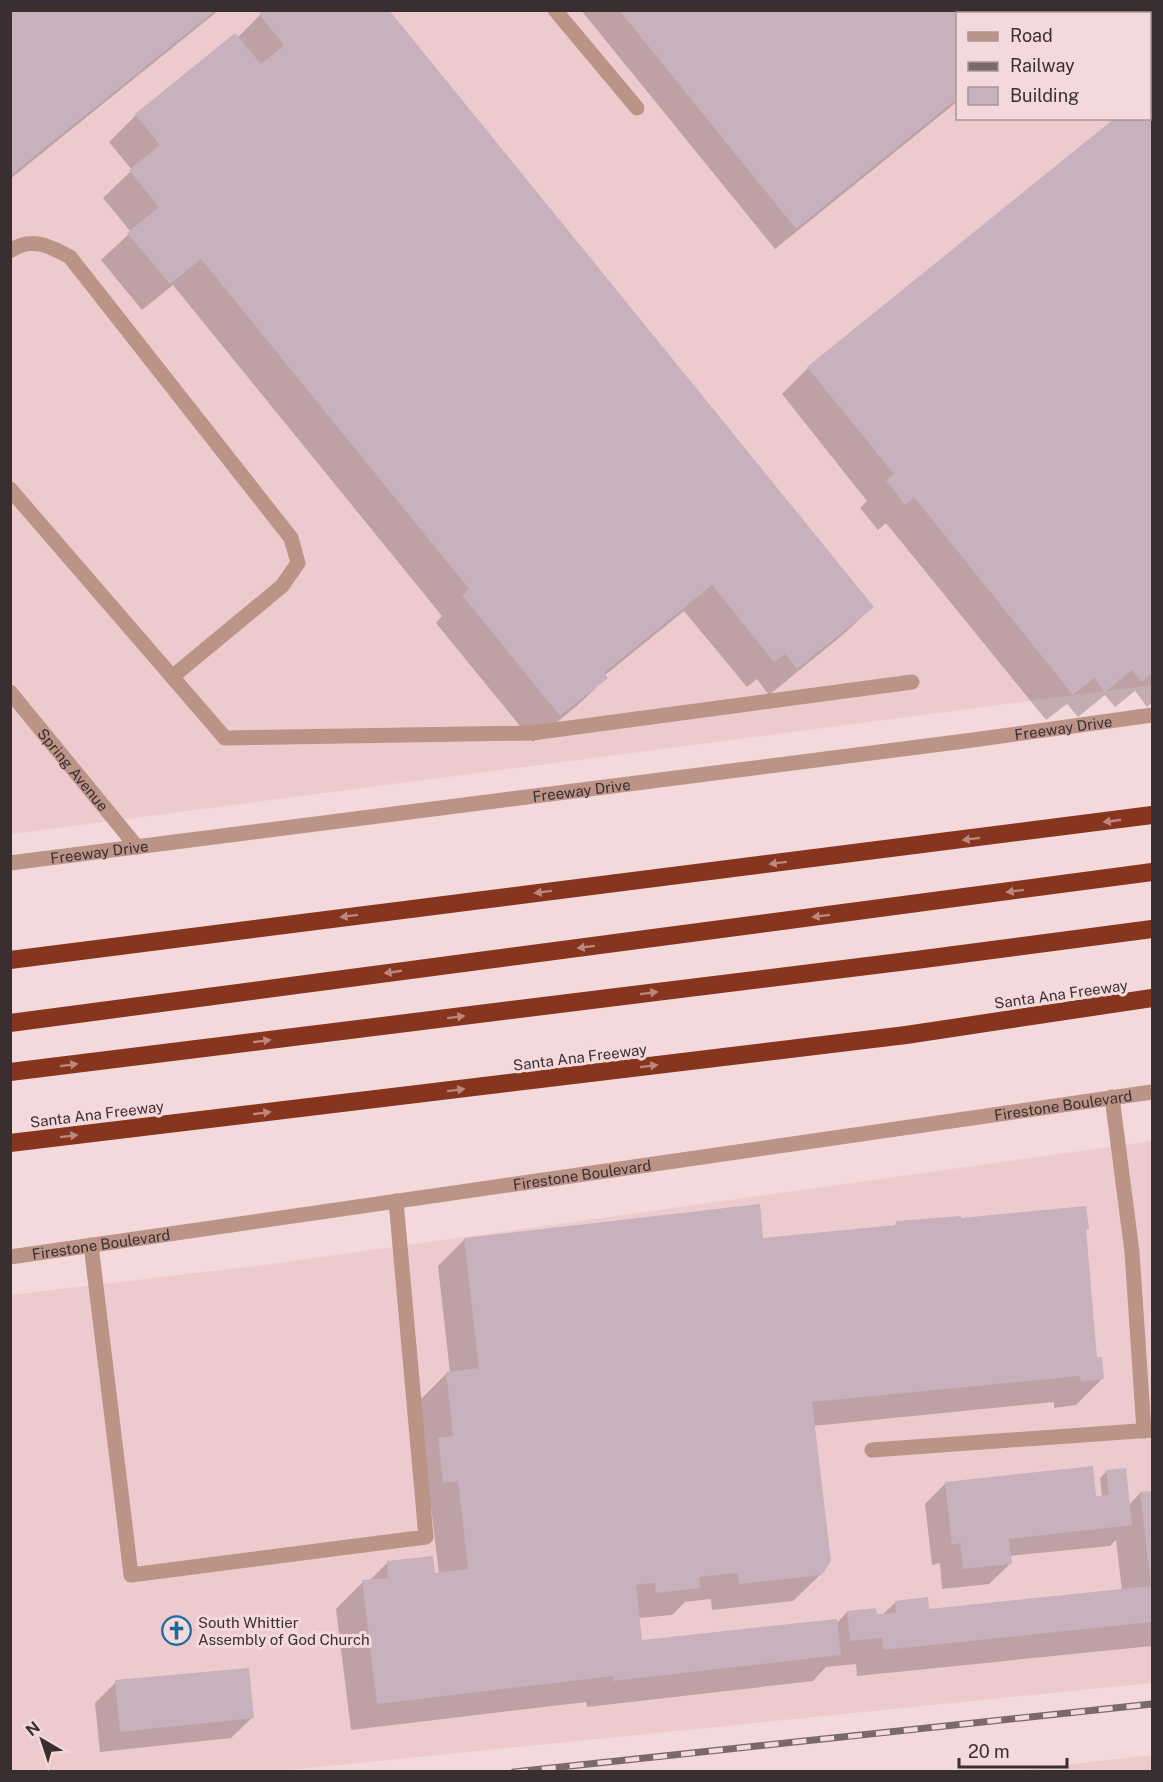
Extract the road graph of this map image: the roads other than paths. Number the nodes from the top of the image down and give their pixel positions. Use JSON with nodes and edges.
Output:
{"nodes":[{"id":1,"x":555,"y":10,"type":"edge"},
{"id":2,"x":637,"y":108,"type":"dead end"},
{"id":3,"x":10,"y":251,"type":"edge"},
{"id":4,"x":10,"y":489,"type":"edge"},
{"id":5,"x":172,"y":677,"type":"junction"},
{"id":6,"x":912,"y":682,"type":"dead end"},
{"id":7,"x":10,"y":692,"type":"edge"},
{"id":8,"x":1152,"y":715,"type":"edge"},
{"id":9,"x":1152,"y":815,"type":"edge"},
{"id":10,"x":137,"y":847,"type":"junction"},
{"id":11,"x":10,"y":863,"type":"edge"},
{"id":12,"x":1152,"y":872,"type":"edge"},
{"id":13,"x":1152,"y":929,"type":"edge"},
{"id":14,"x":10,"y":960,"type":"edge"},
{"id":15,"x":1152,"y":998,"type":"edge"},
{"id":16,"x":10,"y":1023,"type":"edge"},
{"id":17,"x":10,"y":1072,"type":"edge"},
{"id":18,"x":1152,"y":1092,"type":"edge"},
{"id":19,"x":1112,"y":1097,"type":"junction"},
{"id":20,"x":10,"y":1143,"type":"edge"},
{"id":21,"x":396,"y":1201,"type":"junction"},
{"id":22,"x":91,"y":1245,"type":"junction"},
{"id":23,"x":10,"y":1257,"type":"edge"},
{"id":24,"x":1148,"y":1431,"type":"edge"},
{"id":25,"x":872,"y":1450,"type":"dead end"}],
"edges":[{"from":1,"to":2,"type":"street"},
{"from":3,"to":5,"type":"street"},
{"from":4,"to":5,"type":"street"},
{"from":5,"to":6,"type":"street"},
{"from":7,"to":10,"type":"street","name":"Spring Avenue"},
{"from":8,"to":10,"type":"street","name":"Freeway Drive"},
{"from":9,"to":14,"type":"highway","one_way":true},
{"from":10,"to":11,"type":"street","name":"Freeway Drive"},
{"from":12,"to":16,"type":"highway","one_way":true},
{"from":17,"to":13,"type":"highway","one_way":true},
{"from":20,"to":15,"type":"highway","name":"Santa Ana Freeway","one_way":true},
{"from":18,"to":19,"type":"street","name":"Firestone Boulevard"},
{"from":19,"to":21,"type":"street","name":"Firestone Boulevard"},
{"from":19,"to":24,"type":"street"},
{"from":21,"to":22,"type":"street","name":"Firestone Boulevard"},
{"from":21,"to":22,"type":"street"},
{"from":22,"to":23,"type":"street","name":"Firestone Boulevard"},
{"from":24,"to":25,"type":"street"}]}
